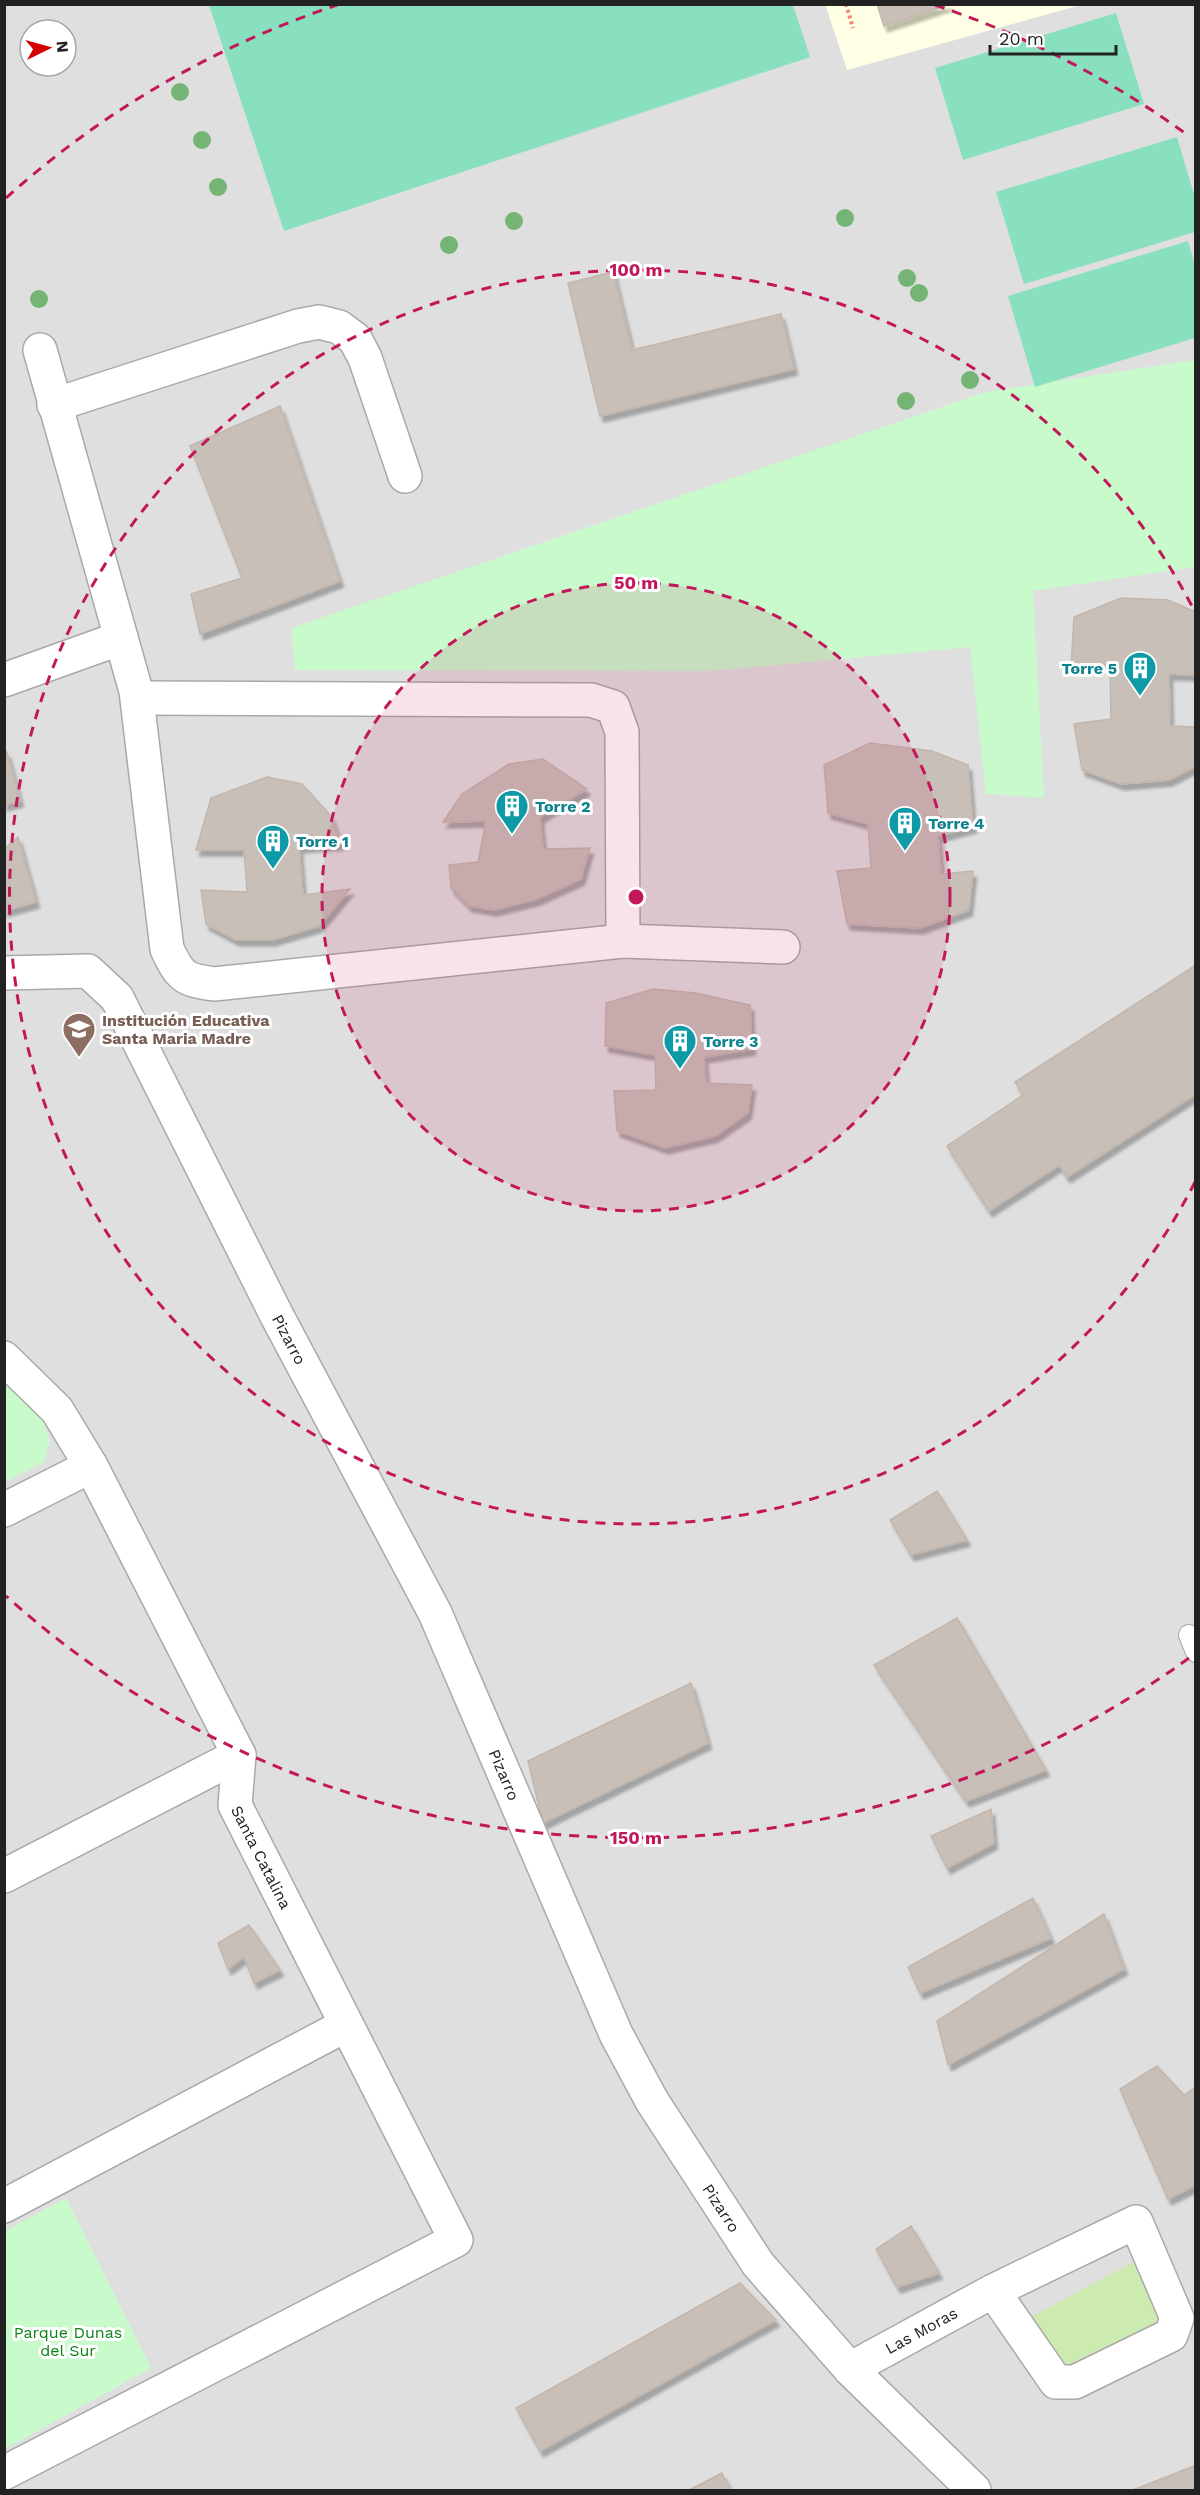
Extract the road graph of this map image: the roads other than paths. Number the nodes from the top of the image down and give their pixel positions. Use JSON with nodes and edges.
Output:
{"nodes":[{"id":1,"x":40,"y":350,"type":"dead end"},
{"id":2,"x":54,"y":405,"type":"junction"},
{"id":3,"x":405,"y":476,"type":"dead end"},
{"id":4,"x":121,"y":638,"type":"junction"},
{"id":5,"x":4,"y":680,"type":"edge"},
{"id":6,"x":138,"y":698,"type":"junction"},
{"id":7,"x":623,"y":941,"type":"junction"},
{"id":8,"x":783,"y":947,"type":"dead end"},
{"id":9,"x":4,"y":972,"type":"edge"},
{"id":10,"x":4,"y":1358,"type":"edge"},
{"id":11,"x":91,"y":1466,"type":"junction"},
{"id":12,"x":4,"y":1510,"type":"edge"},
{"id":13,"x":239,"y":1755,"type":"junction"},
{"id":14,"x":4,"y":1876,"type":"edge"},
{"id":15,"x":346,"y":2025,"type":"junction"},
{"id":16,"x":4,"y":2206,"type":"edge"},
{"id":17,"x":993,"y":2290,"type":"junction"},
{"id":18,"x":850,"y":2369,"type":"junction"},
{"id":19,"x":4,"y":2473,"type":"edge"},
{"id":20,"x":974,"y":2490,"type":"edge"}],
"edges":[{"from":1,"to":2,"type":"street"},
{"from":2,"to":3,"type":"street"},
{"from":2,"to":4,"type":"street"},
{"from":4,"to":5,"type":"street"},
{"from":4,"to":6,"type":"street"},
{"from":6,"to":7,"type":"street"},
{"from":6,"to":7,"type":"street"},
{"from":7,"to":8,"type":"street"},
{"from":9,"to":18,"type":"street","name":"Pizarro"},
{"from":10,"to":11,"type":"street"},
{"from":11,"to":12,"type":"street"},
{"from":11,"to":13,"type":"street"},
{"from":13,"to":14,"type":"street"},
{"from":13,"to":15,"type":"street","name":"Santa Catalina"},
{"from":15,"to":16,"type":"street"},
{"from":15,"to":19,"type":"street","name":"Santa Catalina"},
{"from":17,"to":17,"type":"street","name":"Las Moras"},
{"from":17,"to":18,"type":"street","name":"Las Moras"},
{"from":18,"to":20,"type":"street","name":"Pizarro"}]}
